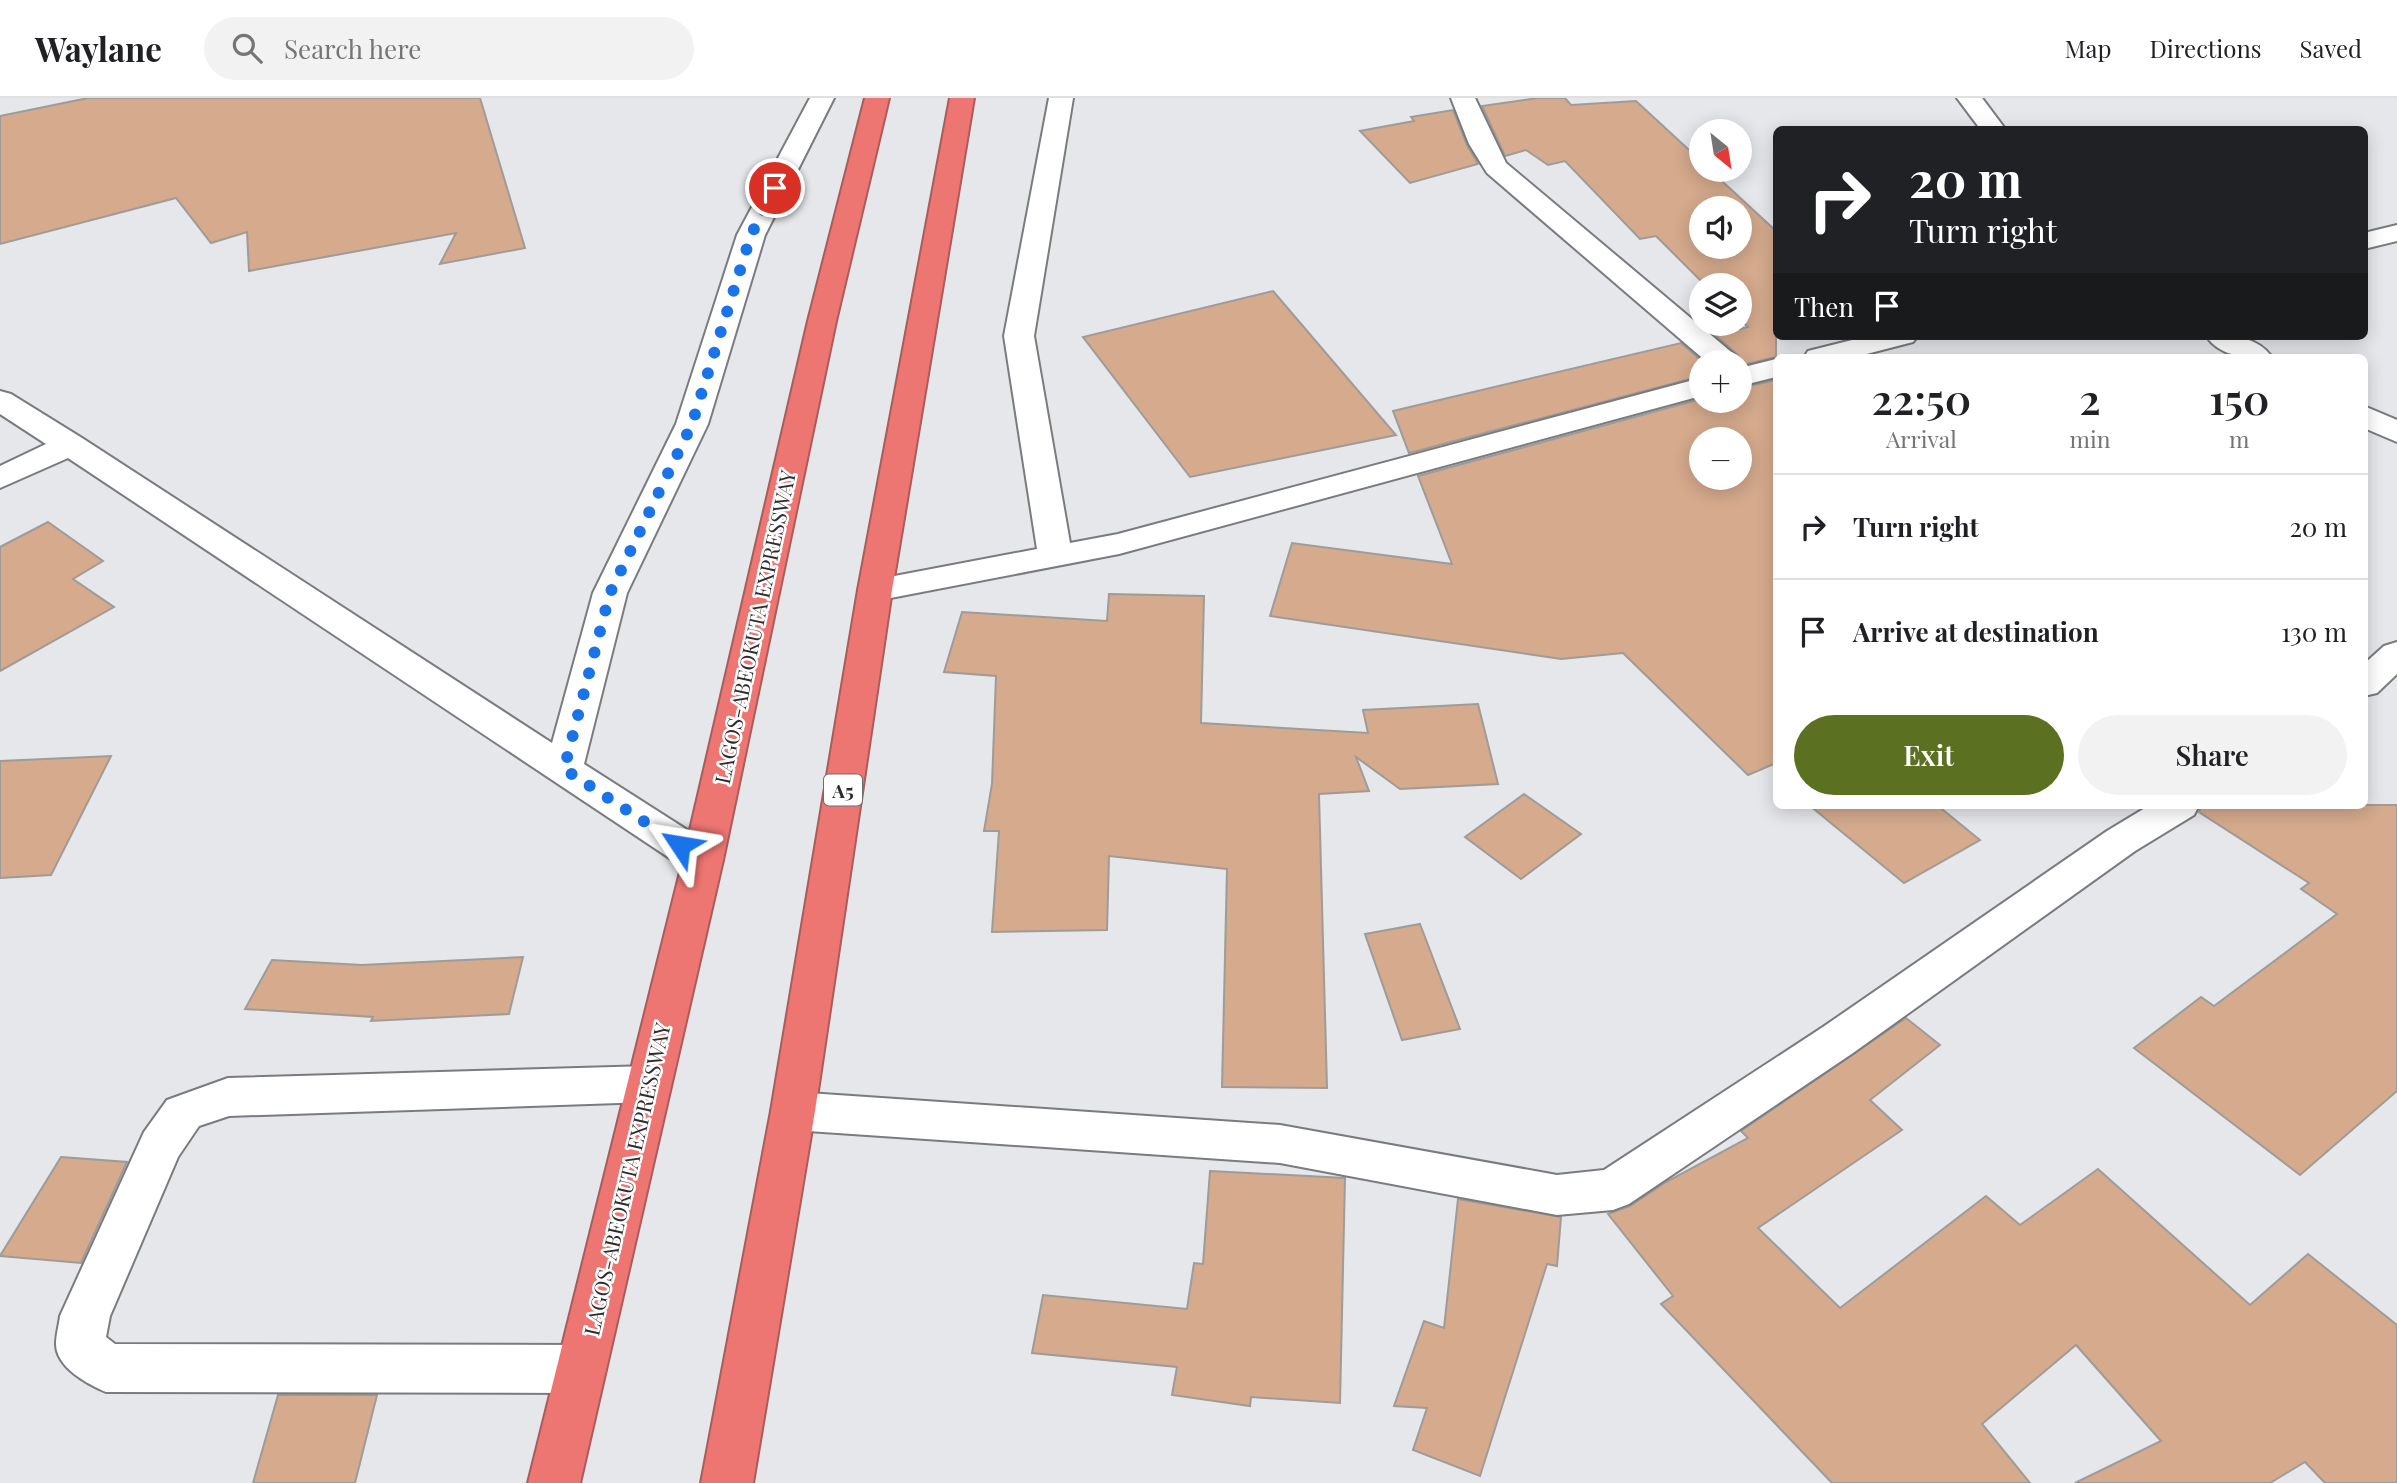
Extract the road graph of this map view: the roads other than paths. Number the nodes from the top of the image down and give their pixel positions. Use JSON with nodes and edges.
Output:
{"nodes":[{"id":1,"x":822,"y":98,"type":"edge"},
{"id":2,"x":877,"y":98,"type":"edge"},
{"id":3,"x":962,"y":98,"type":"edge"},
{"id":4,"x":1061,"y":98,"type":"edge"},
{"id":5,"x":1463,"y":98,"type":"edge"},
{"id":6,"x":1969,"y":98,"type":"edge"},
{"id":7,"x":1991,"y":126,"type":"edge"},
{"id":8,"x":2397,"y":233,"type":"edge"},
{"id":9,"x":2368,"y":240,"type":"edge"},
{"id":10,"x":1887,"y":340,"type":"edge"},
{"id":11,"x":2228,"y":340,"type":"edge"},
{"id":12,"x":1709,"y":350,"type":"edge"},
{"id":13,"x":1831,"y":354,"type":"edge"},
{"id":14,"x":2252,"y":354,"type":"edge"},
{"id":15,"x":1773,"y":368,"type":"edge"},
{"id":16,"x":1752,"y":371,"type":"edge"},
{"id":17,"x":1689,"y":390,"type":"edge"},
{"id":18,"x":0,"y":400,"type":"edge"},
{"id":19,"x":2368,"y":417,"type":"edge"},
{"id":20,"x":2397,"y":433,"type":"edge"},
{"id":21,"x":71,"y":445,"type":"junction"},
{"id":22,"x":0,"y":478,"type":"edge"},
{"id":23,"x":1055,"y":556,"type":"junction"},
{"id":24,"x":875,"y":590,"type":"junction"},
{"id":25,"x":2397,"y":654,"type":"edge"},
{"id":26,"x":2368,"y":680,"type":"edge"},
{"id":27,"x":564,"y":769,"type":"junction"},
{"id":28,"x":2173,"y":809,"type":"edge"},
{"id":29,"x":703,"y":860,"type":"junction"},
{"id":30,"x":649,"y":1084,"type":"junction"},
{"id":31,"x":793,"y":1111,"type":"junction"},
{"id":32,"x":581,"y":1369,"type":"junction"},
{"id":33,"x":554,"y":1483,"type":"edge"},
{"id":34,"x":727,"y":1483,"type":"edge"}],
"edges":[{"from":1,"to":27,"type":"street"},
{"from":2,"to":29,"type":"highway","name":"LAGOS-ABEOKUTA EXPRESSWAY"},
{"from":3,"to":24,"type":"highway","number":"A5"},
{"from":4,"to":23,"type":"street"},
{"from":5,"to":12,"type":"street"},
{"from":6,"to":7,"type":"street"},
{"from":8,"to":9,"type":"street"},
{"from":10,"to":13,"type":"street"},
{"from":11,"to":14,"type":"street"},
{"from":15,"to":16,"type":"street"},
{"from":17,"to":23,"type":"street"},
{"from":18,"to":21,"type":"street"},
{"from":19,"to":20,"type":"street"},
{"from":21,"to":22,"type":"street"},
{"from":21,"to":27,"type":"street"},
{"from":23,"to":24,"type":"street"},
{"from":24,"to":31,"type":"highway","number":"A5"},
{"from":25,"to":26,"type":"street"},
{"from":27,"to":29,"type":"street"},
{"from":28,"to":31,"type":"street"},
{"from":29,"to":30,"type":"highway","name":"LAGOS-ABEOKUTA EXPRESSWAY"},
{"from":30,"to":32,"type":"highway","name":"LAGOS-ABEOKUTA EXPRESSWAY"},
{"from":30,"to":32,"type":"street"},
{"from":31,"to":34,"type":"highway","number":"A5"},
{"from":32,"to":33,"type":"highway","name":"LAGOS-ABEOKUTA EXPRESSWAY"}]}
